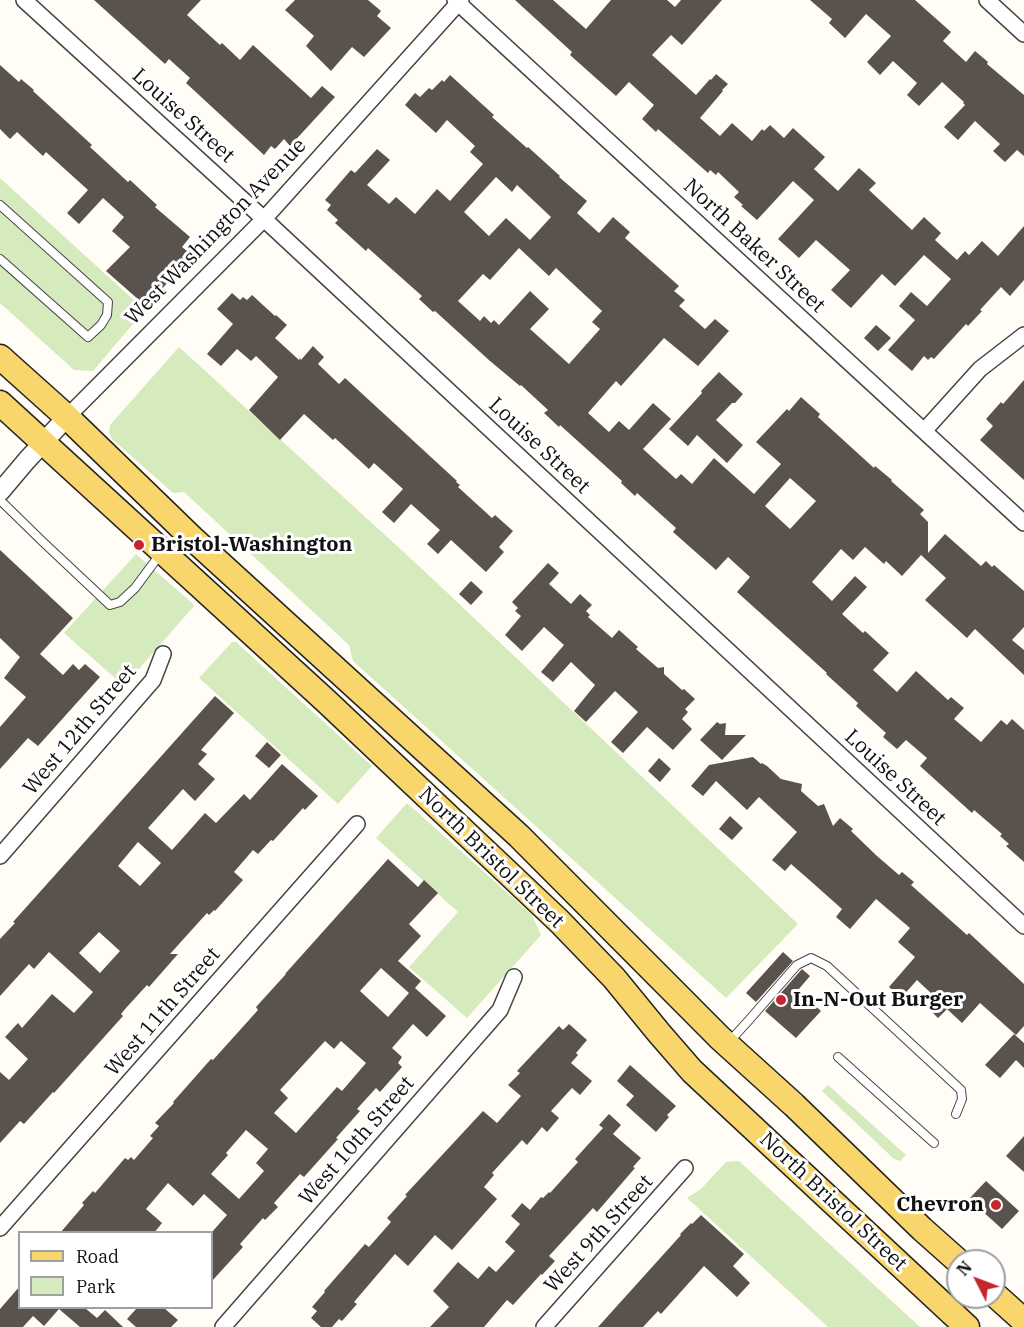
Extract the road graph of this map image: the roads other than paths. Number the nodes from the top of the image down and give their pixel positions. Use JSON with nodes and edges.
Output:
{"nodes":[{"id":1,"x":24,"y":0,"type":"edge"},
{"id":2,"x":987,"y":0,"type":"edge"},
{"id":3,"x":458,"y":1,"type":"edge"},
{"id":4,"x":1024,"y":34,"type":"edge"},
{"id":5,"x":0,"y":205,"type":"edge"},
{"id":6,"x":264,"y":219,"type":"junction"},
{"id":7,"x":0,"y":259,"type":"edge"},
{"id":8,"x":1024,"y":335,"type":"edge"},
{"id":9,"x":0,"y":357,"type":"edge"},
{"id":10,"x":0,"y":403,"type":"edge"},
{"id":11,"x":67,"y":417,"type":"junction"},
{"id":12,"x":924,"y":431,"type":"junction"},
{"id":13,"x":43,"y":442,"type":"junction"},
{"id":14,"x":0,"y":492,"type":"edge"},
{"id":15,"x":0,"y":500,"type":"edge"},
{"id":16,"x":1024,"y":523,"type":"edge"},
{"id":17,"x":162,"y":552,"type":"junction"},
{"id":18,"x":163,"y":654,"type":"dead end"},
{"id":19,"x":357,"y":824,"type":"dead end"},
{"id":20,"x":0,"y":856,"type":"edge"},
{"id":21,"x":1024,"y":926,"type":"edge"},
{"id":22,"x":514,"y":977,"type":"dead end"},
{"id":23,"x":727,"y":1044,"type":"junction"},
{"id":24,"x":838,"y":1057,"type":"dead end"},
{"id":25,"x":956,"y":1114,"type":"dead end"},
{"id":26,"x":934,"y":1143,"type":"dead end"},
{"id":27,"x":685,"y":1168,"type":"dead end"},
{"id":28,"x":0,"y":1228,"type":"edge"},
{"id":29,"x":946,"y":1250,"type":"edge"},
{"id":30,"x":1006,"y":1305,"type":"edge"},
{"id":31,"x":1024,"y":1321,"type":"edge"},
{"id":32,"x":223,"y":1327,"type":"edge"},
{"id":33,"x":544,"y":1327,"type":"edge"},
{"id":34,"x":967,"y":1327,"type":"edge"}],
"edges":[{"from":1,"to":6,"type":"street","name":"Louise Street"},
{"from":2,"to":4,"type":"street"},
{"from":3,"to":6,"type":"street","name":"West Washington Avenue"},
{"from":3,"to":12,"type":"street","name":"North Baker Street"},
{"from":5,"to":7,"type":"lane"},
{"from":6,"to":11,"type":"street","name":"West Washington Avenue"},
{"from":6,"to":21,"type":"street","name":"Louise Street"},
{"from":8,"to":12,"type":"street"},
{"from":9,"to":11,"type":"main road","name":"North Bristol Street"},
{"from":10,"to":13,"type":"main road","name":"North Bristol Street"},
{"from":11,"to":13,"type":"street","name":"West Washington Avenue"},
{"from":11,"to":23,"type":"main road","name":"North Bristol Street"},
{"from":12,"to":16,"type":"street","name":"North Baker Street"},
{"from":13,"to":14,"type":"street","name":"West Washington Avenue"},
{"from":13,"to":17,"type":"main road","name":"North Bristol Street"},
{"from":15,"to":17,"type":"lane"},
{"from":17,"to":34,"type":"main road","name":"North Bristol Street"},
{"from":18,"to":20,"type":"street","name":"West 12th Street"},
{"from":19,"to":28,"type":"street","name":"West 11th Street"},
{"from":22,"to":32,"type":"street","name":"West 10th Street"},
{"from":23,"to":25,"type":"lane"},
{"from":23,"to":29,"type":"main road","name":"North Bristol Street"},
{"from":24,"to":26,"type":"lane"},
{"from":27,"to":33,"type":"street","name":"West 9th Street"},
{"from":30,"to":31,"type":"main road"}]}
